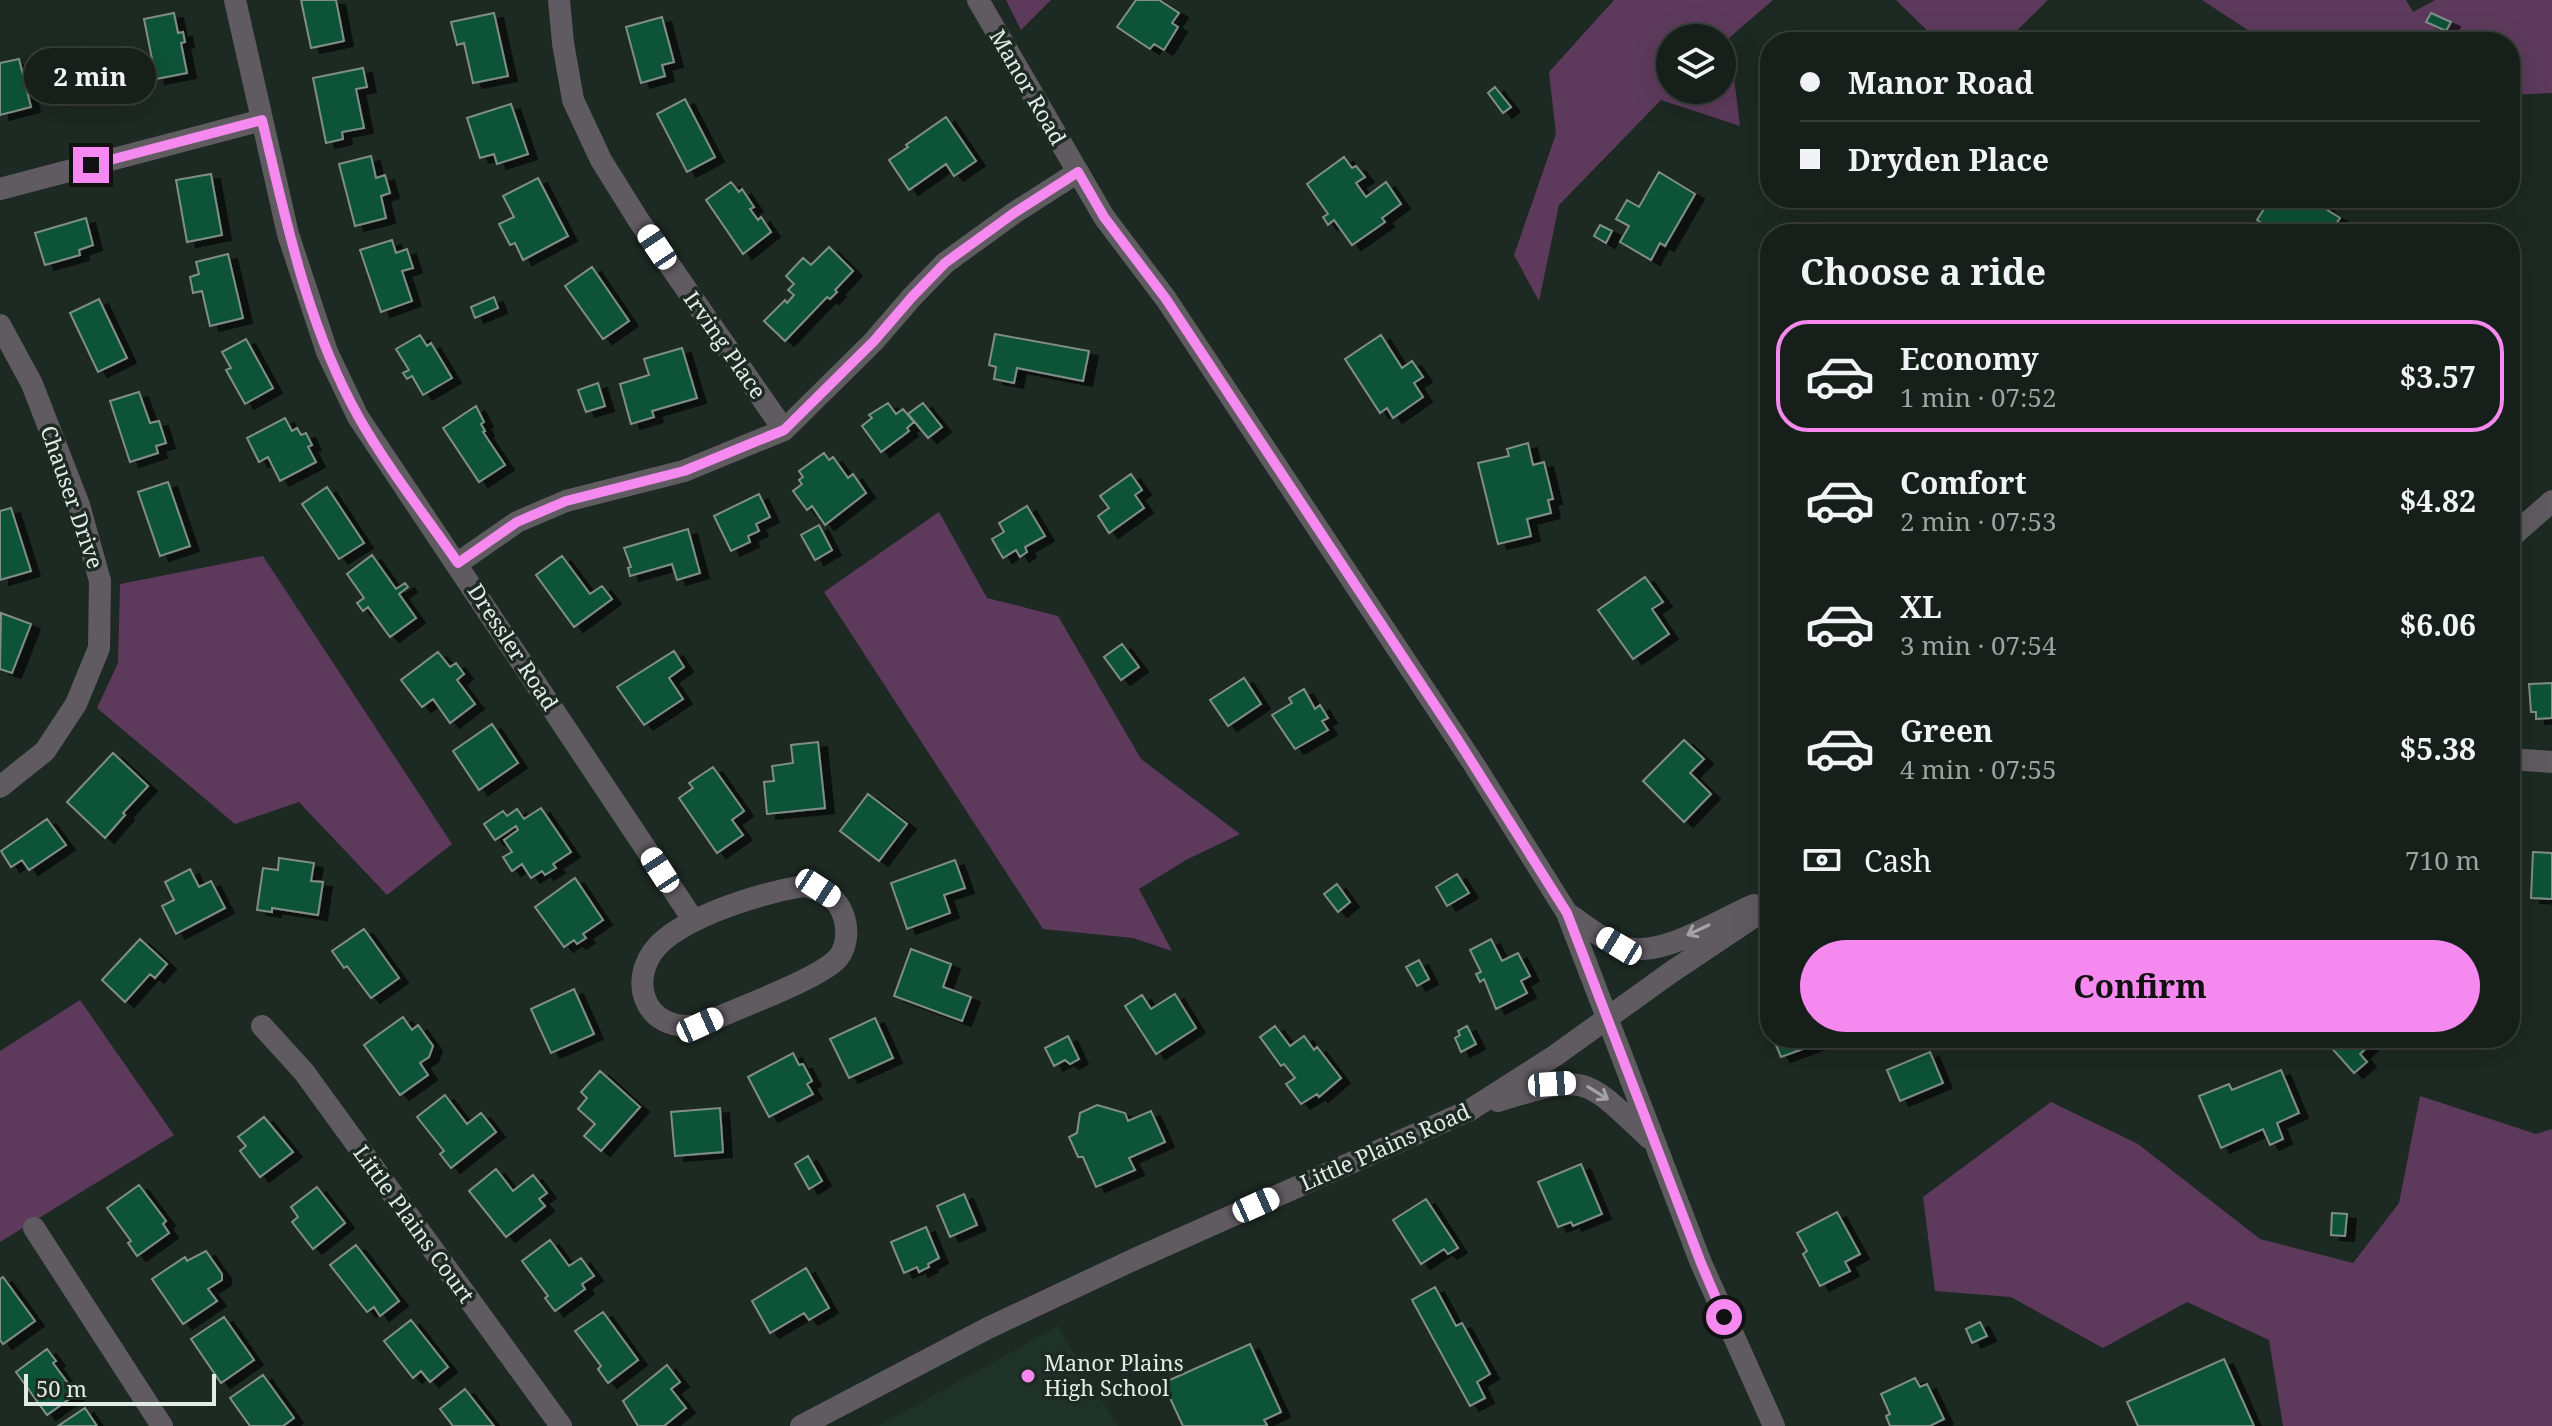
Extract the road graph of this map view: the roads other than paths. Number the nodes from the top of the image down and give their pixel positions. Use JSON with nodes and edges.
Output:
{"nodes":[{"id":1,"x":235,"y":0,"type":"edge"},
{"id":2,"x":559,"y":0,"type":"edge"},
{"id":3,"x":978,"y":0,"type":"edge"},
{"id":4,"x":262,"y":120,"type":"junction"},
{"id":5,"x":1078,"y":172,"type":"junction"},
{"id":6,"x":0,"y":189,"type":"edge"},
{"id":7,"x":0,"y":325,"type":"edge"},
{"id":8,"x":784,"y":430,"type":"junction"},
{"id":9,"x":2552,"y":501,"type":"edge"},
{"id":10,"x":2520,"y":529,"type":"edge"},
{"id":11,"x":458,"y":563,"type":"junction"},
{"id":12,"x":2520,"y":760,"type":"edge"},
{"id":13,"x":2552,"y":762,"type":"edge"},
{"id":14,"x":0,"y":787,"type":"edge"},
{"id":15,"x":1760,"y":903,"type":"edge"},
{"id":16,"x":1567,"y":913,"type":"junction"},
{"id":17,"x":1760,"y":913,"type":"edge"},
{"id":18,"x":694,"y":921,"type":"junction"},
{"id":19,"x":1608,"y":1017,"type":"junction"},
{"id":20,"x":262,"y":1026,"type":"dead end"},
{"id":21,"x":1470,"y":1110,"type":"junction"},
{"id":22,"x":1656,"y":1145,"type":"junction"},
{"id":23,"x":34,"y":1228,"type":"dead end"},
{"id":24,"x":162,"y":1426,"type":"edge"},
{"id":25,"x":561,"y":1426,"type":"edge"},
{"id":26,"x":801,"y":1426,"type":"edge"},
{"id":27,"x":1774,"y":1426,"type":"edge"}],
"edges":[{"from":1,"to":4,"type":"street","name":"Dressler Road"},
{"from":2,"to":8,"type":"street","name":"Irving Place"},
{"from":3,"to":5,"type":"street","name":"Manor Road"},
{"from":4,"to":6,"type":"street"},
{"from":4,"to":11,"type":"street","name":"Dressler Road"},
{"from":5,"to":8,"type":"street"},
{"from":5,"to":16,"type":"street","name":"Manor Road"},
{"from":7,"to":14,"type":"street","name":"Chauser Drive"},
{"from":8,"to":11,"type":"street"},
{"from":9,"to":10,"type":"street"},
{"from":11,"to":18,"type":"street","name":"Dressler Road"},
{"from":12,"to":13,"type":"street"},
{"from":15,"to":16,"type":"street","one_way":true},
{"from":16,"to":19,"type":"street","name":"Manor Road"},
{"from":17,"to":19,"type":"street","name":"Little Plains Road"},
{"from":18,"to":18,"type":"street"},
{"from":19,"to":21,"type":"street","name":"Little Plains Road"},
{"from":19,"to":22,"type":"street","name":"Manor Road"},
{"from":20,"to":25,"type":"street","name":"Little Plains Court"},
{"from":21,"to":22,"type":"street","one_way":true},
{"from":21,"to":26,"type":"street","name":"Little Plains Road"},
{"from":22,"to":27,"type":"street","name":"Manor Road"},
{"from":23,"to":24,"type":"street"}]}
